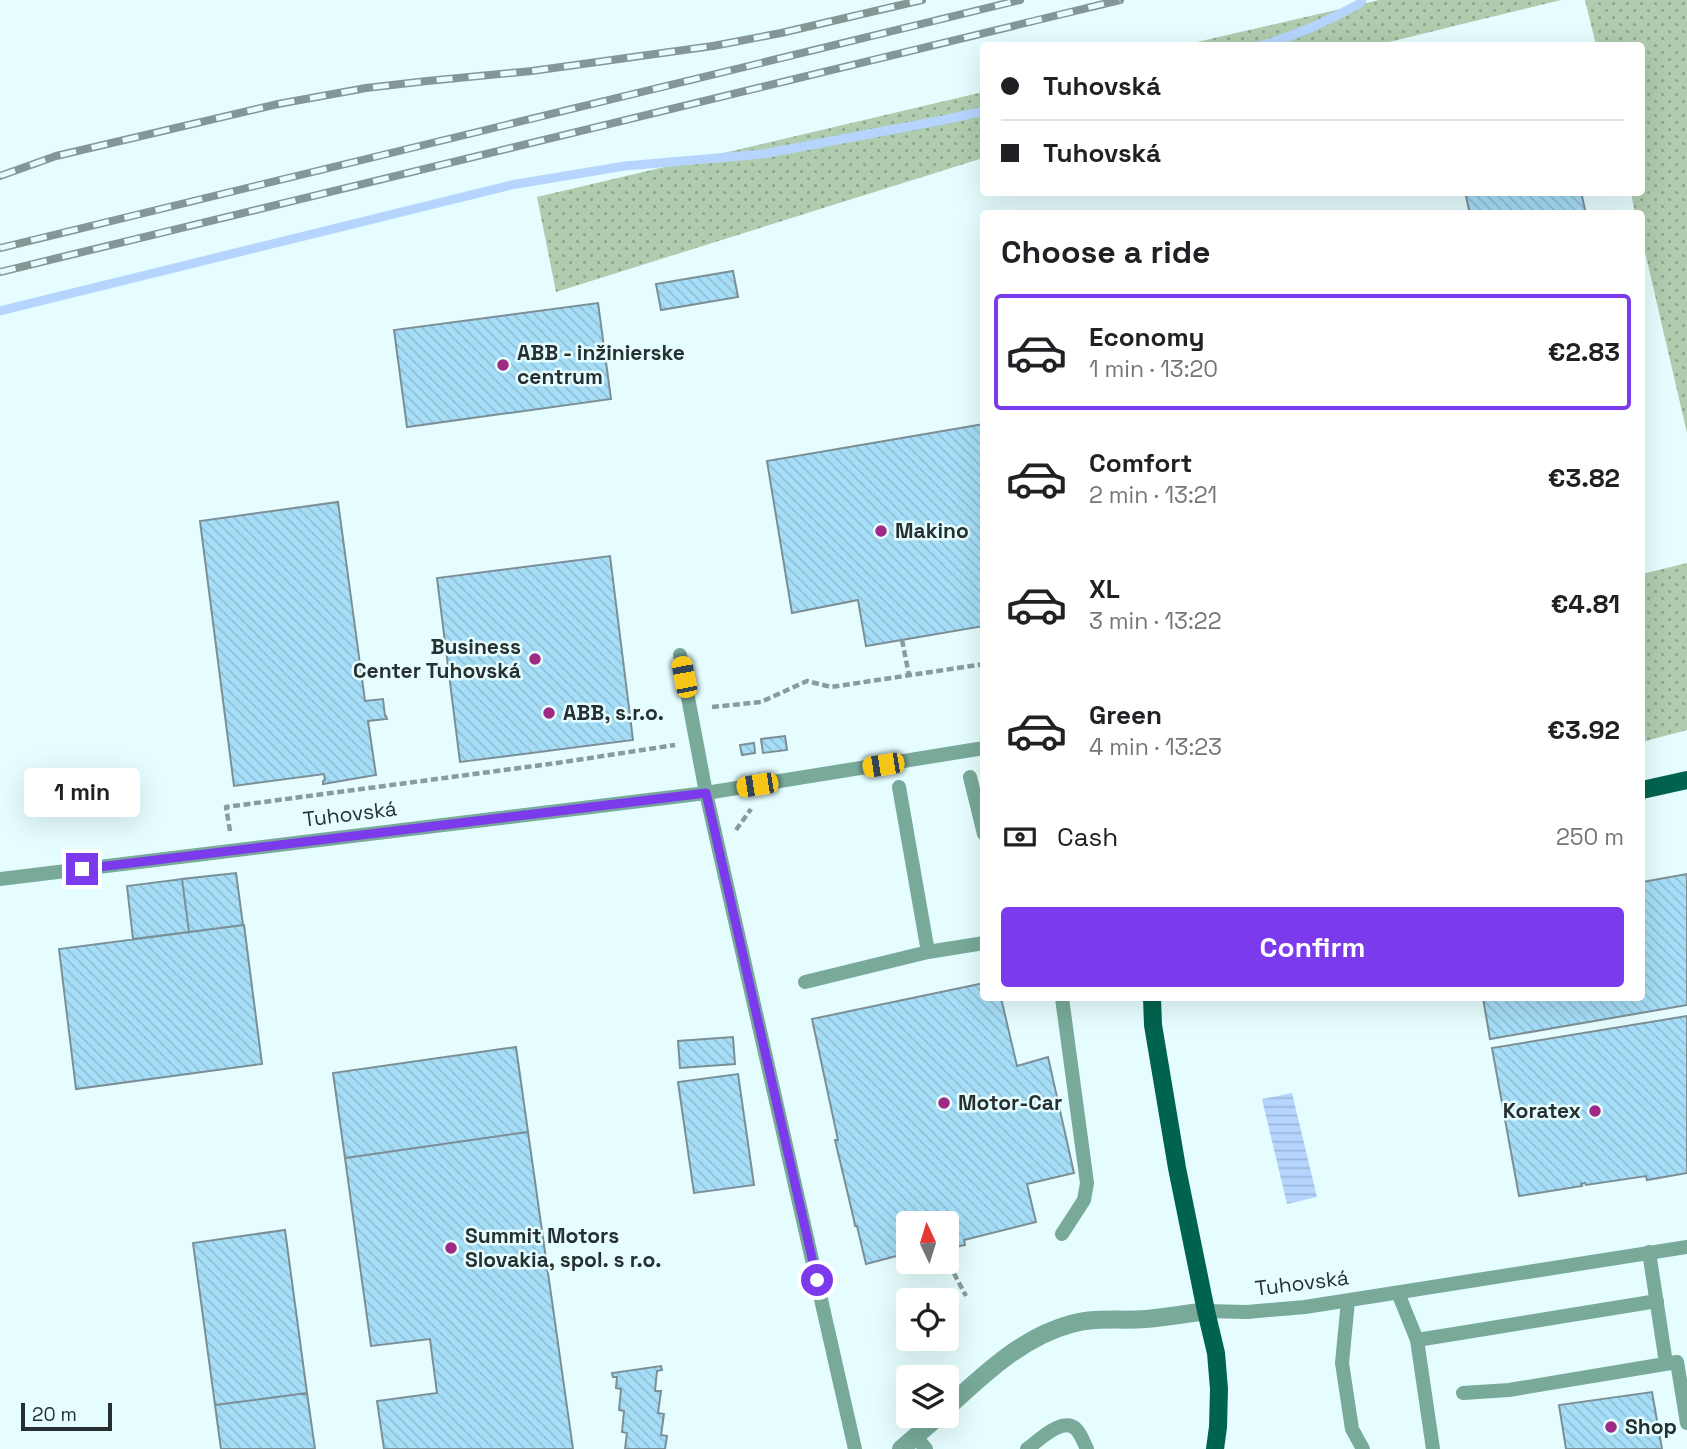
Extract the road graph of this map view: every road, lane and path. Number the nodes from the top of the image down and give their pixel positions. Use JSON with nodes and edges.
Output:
{"nodes":[{"id":1,"x":902,"y":640,"type":"dead end"},
{"id":2,"x":680,"y":655,"type":"dead end"},
{"id":3,"x":980,"y":665,"type":"edge"},
{"id":4,"x":909,"y":675,"type":"junction"},
{"id":5,"x":713,"y":718,"type":"dead end"},
{"id":6,"x":696,"y":742,"type":"junction"},
{"id":7,"x":980,"y":749,"type":"edge"},
{"id":8,"x":970,"y":777,"type":"dead end"},
{"id":9,"x":1687,"y":780,"type":"edge"},
{"id":10,"x":899,"y":787,"type":"dead end"},
{"id":11,"x":1645,"y":789,"type":"edge"},
{"id":12,"x":706,"y":793,"type":"junction"},
{"id":13,"x":226,"y":807,"type":"dead end"},
{"id":14,"x":980,"y":818,"type":"edge"},
{"id":15,"x":0,"y":879,"type":"edge"},
{"id":16,"x":980,"y":944,"type":"edge"},
{"id":17,"x":928,"y":952,"type":"junction"},
{"id":18,"x":806,"y":982,"type":"dead end"},
{"id":19,"x":1062,"y":1001,"type":"edge"},
{"id":20,"x":1152,"y":1001,"type":"edge"},
{"id":21,"x":1062,"y":1234,"type":"dead end"},
{"id":22,"x":1687,"y":1247,"type":"edge"},
{"id":23,"x":1649,"y":1252,"type":"junction"},
{"id":24,"x":954,"y":1274,"type":"edge"},
{"id":25,"x":1398,"y":1293,"type":"junction"},
{"id":26,"x":966,"y":1296,"type":"dead end"},
{"id":27,"x":1348,"y":1301,"type":"junction"},
{"id":28,"x":1657,"y":1301,"type":"junction"},
{"id":29,"x":1206,"y":1311,"type":"junction"},
{"id":30,"x":1417,"y":1340,"type":"junction"},
{"id":31,"x":1677,"y":1364,"type":"edge"},
{"id":32,"x":1463,"y":1393,"type":"dead end"},
{"id":33,"x":959,"y":1397,"type":"edge"},
{"id":34,"x":1687,"y":1423,"type":"edge"},
{"id":35,"x":931,"y":1428,"type":"edge"},
{"id":36,"x":921,"y":1443,"type":"edge"},
{"id":37,"x":1035,"y":1447,"type":"edge"},
{"id":38,"x":855,"y":1449,"type":"edge"},
{"id":39,"x":901,"y":1449,"type":"edge"},
{"id":40,"x":1087,"y":1449,"type":"edge"},
{"id":41,"x":1215,"y":1449,"type":"edge"},
{"id":42,"x":1363,"y":1449,"type":"edge"},
{"id":43,"x":1433,"y":1449,"type":"edge"}],
"edges":[{"from":1,"to":4,"type":"path"},
{"from":2,"to":6,"type":"lane"},
{"from":3,"to":4,"type":"path"},
{"from":4,"to":5,"type":"path"},
{"from":6,"to":12,"type":"lane"},
{"from":6,"to":13,"type":"path"},
{"from":7,"to":12,"type":"lane","name":"Tuhovská"},
{"from":8,"to":14,"type":"lane"},
{"from":9,"to":11,"type":"main road"},
{"from":10,"to":17,"type":"lane"},
{"from":12,"to":15,"type":"lane","name":"Tuhovská"},
{"from":12,"to":38,"type":"lane"},
{"from":16,"to":17,"type":"lane"},
{"from":17,"to":18,"type":"lane"},
{"from":19,"to":21,"type":"lane"},
{"from":20,"to":29,"type":"main road"},
{"from":22,"to":23,"type":"lane","name":"Tuhovská"},
{"from":23,"to":25,"type":"lane","name":"Tuhovská"},
{"from":23,"to":28,"type":"lane"},
{"from":24,"to":26,"type":"path"},
{"from":25,"to":27,"type":"lane","name":"Tuhovská"},
{"from":25,"to":30,"type":"lane"},
{"from":27,"to":29,"type":"lane","name":"Tuhovská"},
{"from":27,"to":42,"type":"lane"},
{"from":28,"to":30,"type":"lane"},
{"from":28,"to":31,"type":"lane"},
{"from":29,"to":33,"type":"street","name":"Tuhovská"},
{"from":29,"to":41,"type":"main road"},
{"from":30,"to":43,"type":"lane"},
{"from":31,"to":32,"type":"lane"},
{"from":31,"to":34,"type":"lane"},
{"from":35,"to":36,"type":"street"},
{"from":36,"to":39,"type":"street"},
{"from":37,"to":40,"type":"lane"}]}
